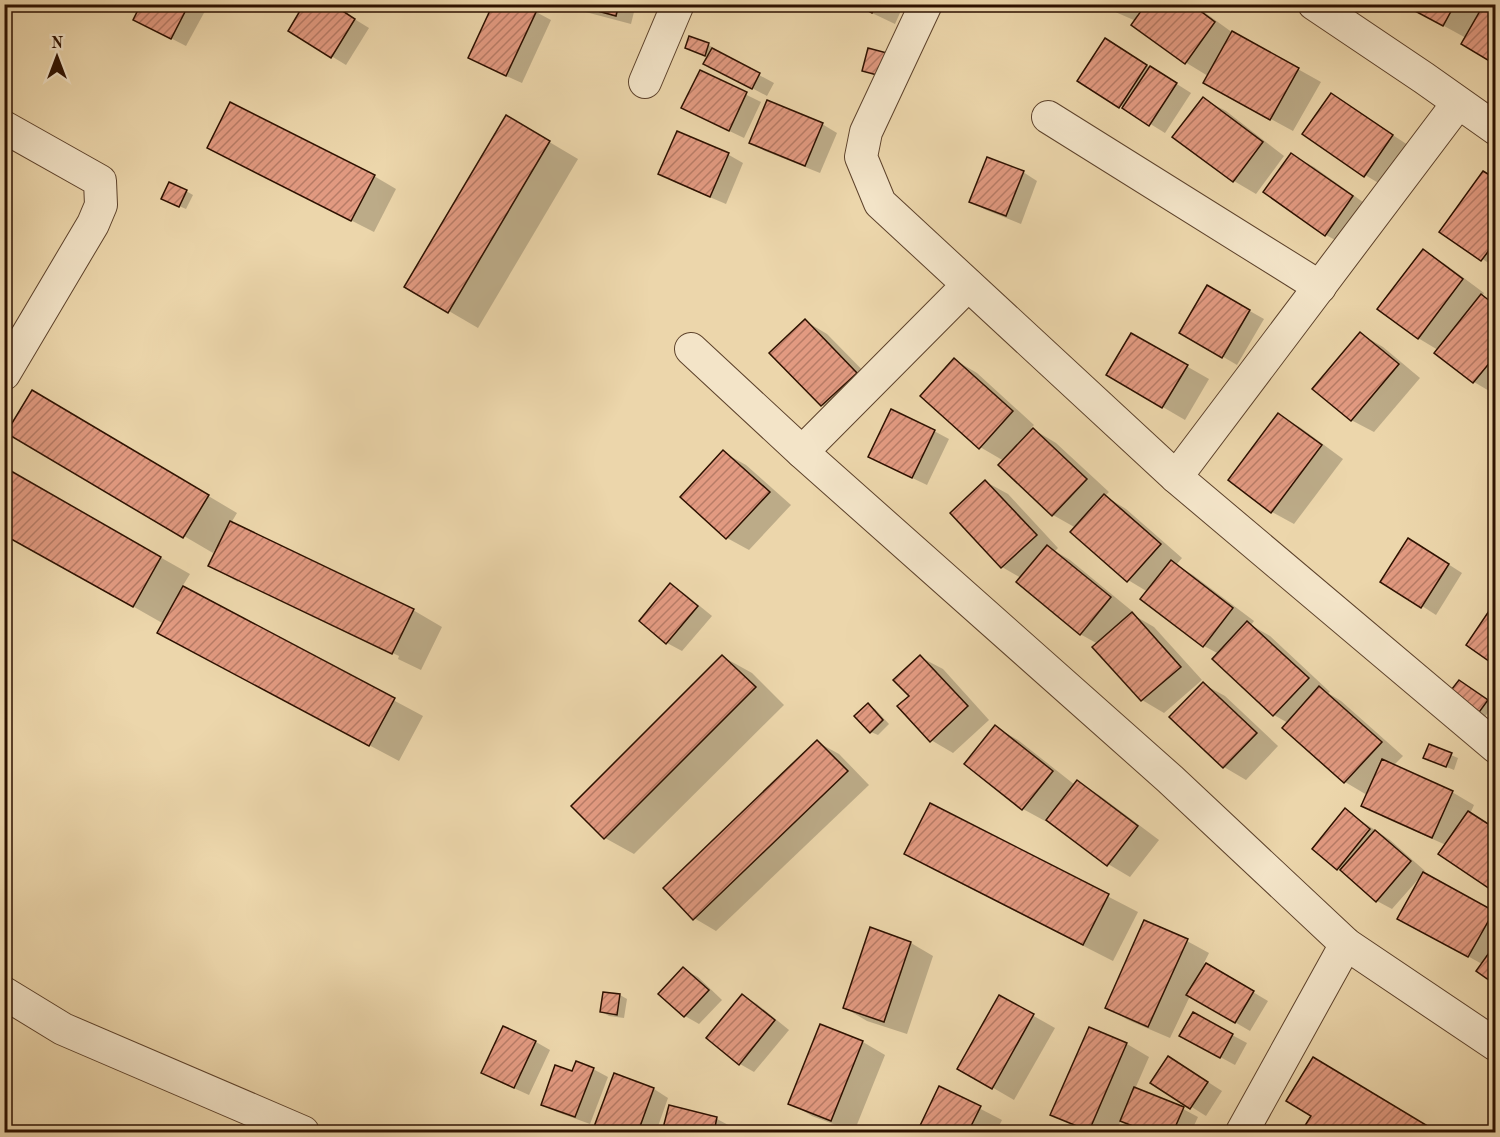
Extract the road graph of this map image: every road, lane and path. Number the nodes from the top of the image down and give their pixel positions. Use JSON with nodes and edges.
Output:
{"nodes":[{"id":1,"x":678,"y":4,"type":"edge"},
{"id":2,"x":926,"y":4,"type":"edge"},
{"id":3,"x":1314,"y":4,"type":"edge"},
{"id":4,"x":645,"y":82,"type":"dead end"},
{"id":5,"x":1458,"y":103,"type":"junction"},
{"id":6,"x":1048,"y":117,"type":"dead end"},
{"id":7,"x":4,"y":127,"type":"edge"},
{"id":8,"x":1496,"y":129,"type":"edge"},
{"id":9,"x":968,"y":285,"type":"junction"},
{"id":10,"x":1320,"y":287,"type":"junction"},
{"id":11,"x":691,"y":349,"type":"dead end"},
{"id":12,"x":4,"y":374,"type":"edge"},
{"id":13,"x":802,"y":452,"type":"junction"},
{"id":14,"x":1176,"y":477,"type":"junction"},
{"id":15,"x":1496,"y":747,"type":"edge"},
{"id":16,"x":1346,"y":944,"type":"junction"},
{"id":17,"x":4,"y":993,"type":"edge"},
{"id":18,"x":1496,"y":1045,"type":"edge"},
{"id":19,"x":303,"y":1132,"type":"edge"},
{"id":20,"x":1242,"y":1132,"type":"edge"}],
"edges":[{"from":1,"to":4,"type":"street"},
{"from":2,"to":9,"type":"street"},
{"from":3,"to":5,"type":"street"},
{"from":5,"to":8,"type":"street"},
{"from":5,"to":10,"type":"street"},
{"from":6,"to":10,"type":"street"},
{"from":7,"to":12,"type":"street"},
{"from":9,"to":13,"type":"street"},
{"from":9,"to":14,"type":"street"},
{"from":10,"to":14,"type":"street"},
{"from":11,"to":13,"type":"street"},
{"from":13,"to":16,"type":"street"},
{"from":14,"to":15,"type":"street"},
{"from":16,"to":18,"type":"street"},
{"from":16,"to":20,"type":"street"},
{"from":17,"to":19,"type":"street"}]}
